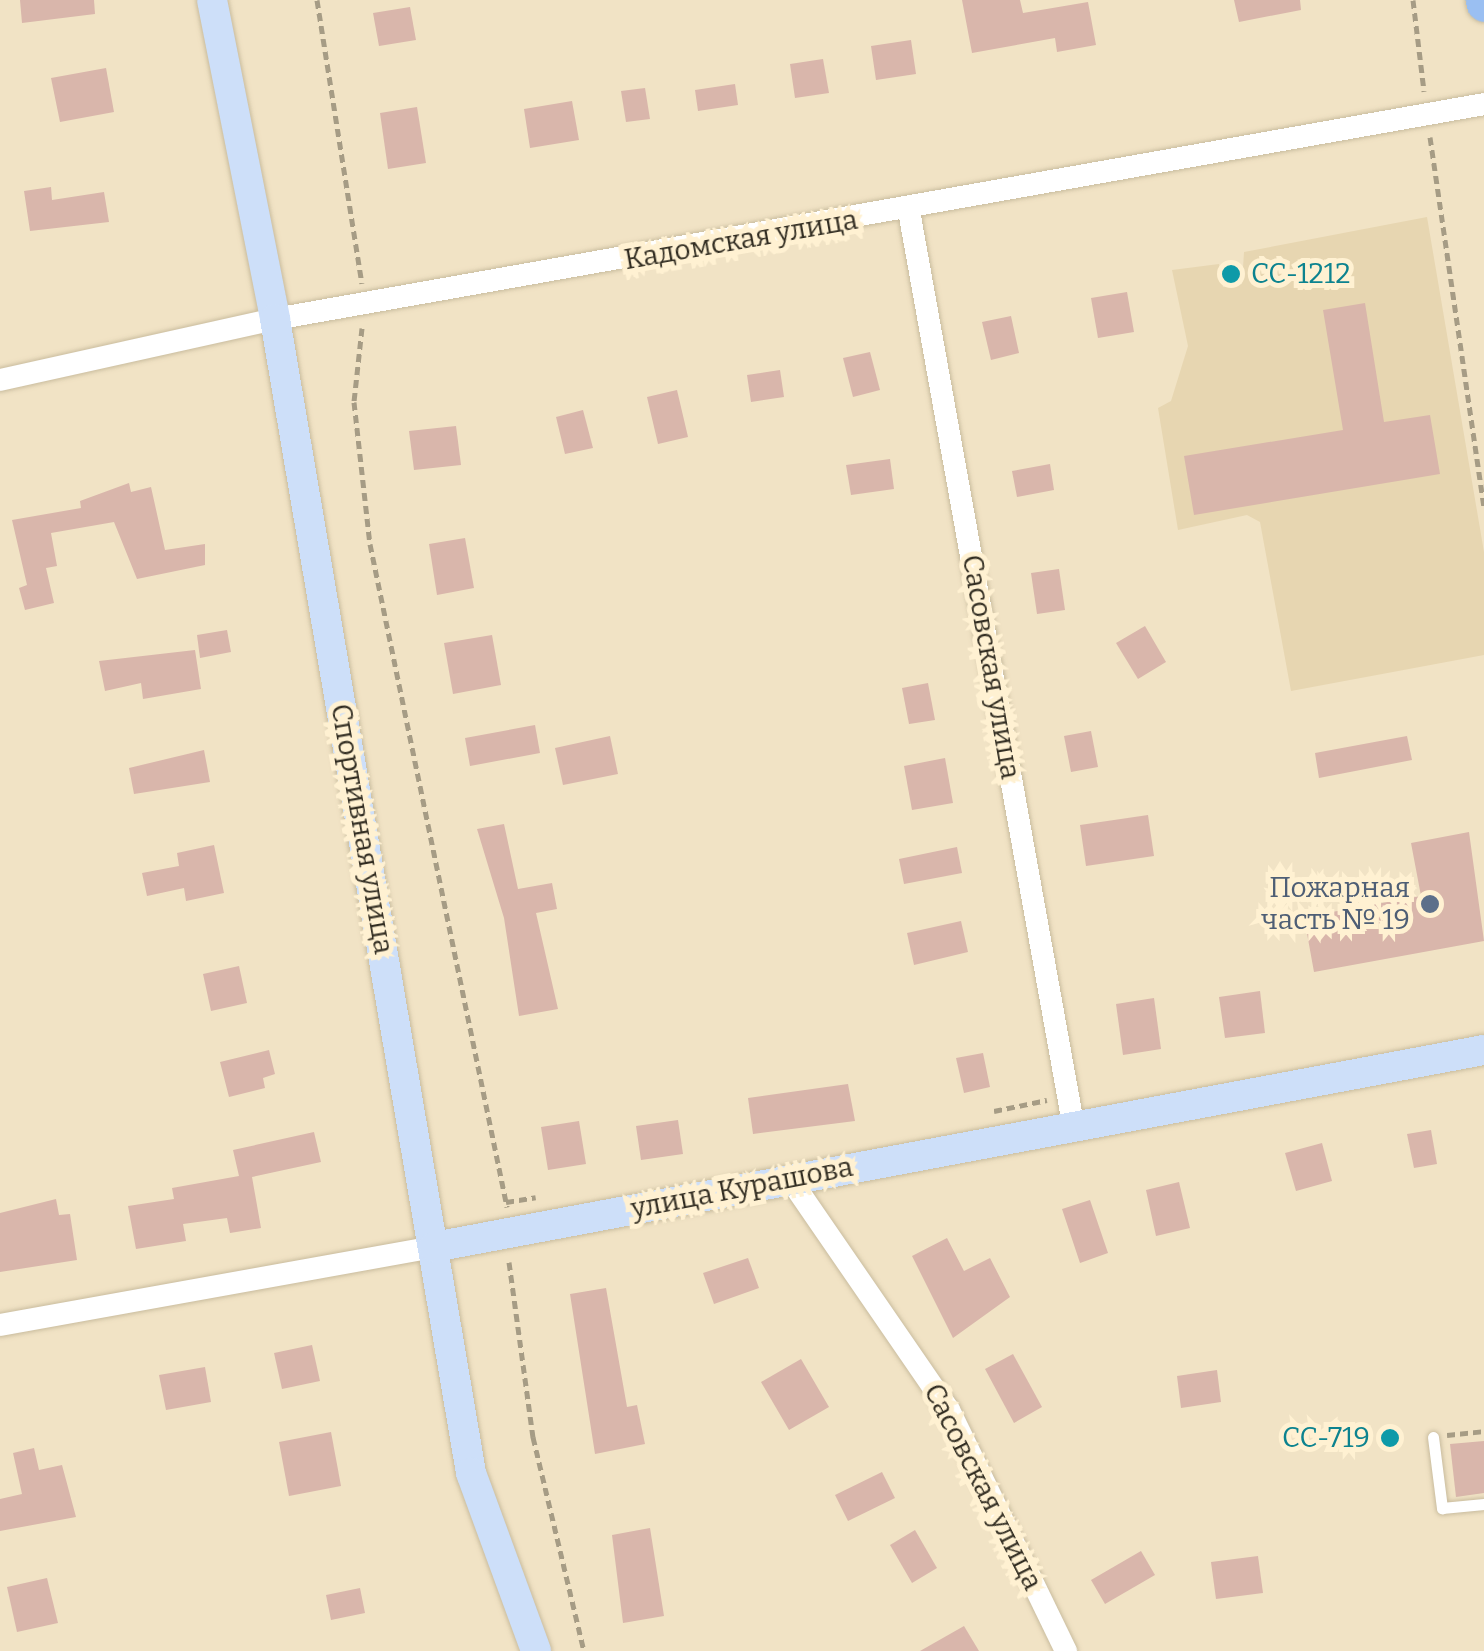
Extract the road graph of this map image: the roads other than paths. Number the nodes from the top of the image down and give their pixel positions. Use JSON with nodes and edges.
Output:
{"nodes":[{"id":1,"x":212,"y":0,"type":"edge"},
{"id":2,"x":1484,"y":104,"type":"edge"},
{"id":3,"x":910,"y":211,"type":"junction"},
{"id":4,"x":275,"y":320,"type":"junction"},
{"id":5,"x":0,"y":380,"type":"edge"},
{"id":6,"x":1484,"y":1050,"type":"edge"},
{"id":7,"x":1073,"y":1123,"type":"junction"},
{"id":8,"x":790,"y":1179,"type":"junction"},
{"id":9,"x":434,"y":1247,"type":"junction"},
{"id":10,"x":0,"y":1326,"type":"edge"},
{"id":11,"x":1434,"y":1437,"type":"road end"},
{"id":12,"x":1484,"y":1504,"type":"edge"},
{"id":13,"x":536,"y":1651,"type":"edge"},
{"id":14,"x":1066,"y":1651,"type":"edge"}],
"edges":[{"from":1,"to":4,"type":"street","name":"Спортивная улица"},
{"from":2,"to":3,"type":"street","name":"Кадомская улица"},
{"from":3,"to":4,"type":"street","name":"Кадомская улица"},
{"from":3,"to":7,"type":"street","name":"Сасовская улица"},
{"from":4,"to":5,"type":"street","name":"Кадомская улица"},
{"from":4,"to":9,"type":"street","name":"Спортивная улица"},
{"from":6,"to":7,"type":"street","name":"улица Курашова"},
{"from":7,"to":8,"type":"street","name":"улица Курашова"},
{"from":8,"to":9,"type":"street","name":"улица Курашова"},
{"from":8,"to":14,"type":"street","name":"Сасовская улица"},
{"from":9,"to":10,"type":"street","name":"улица Курашова"},
{"from":9,"to":13,"type":"street","name":"Спортивная улица"},
{"from":11,"to":12,"type":"lane"}]}
